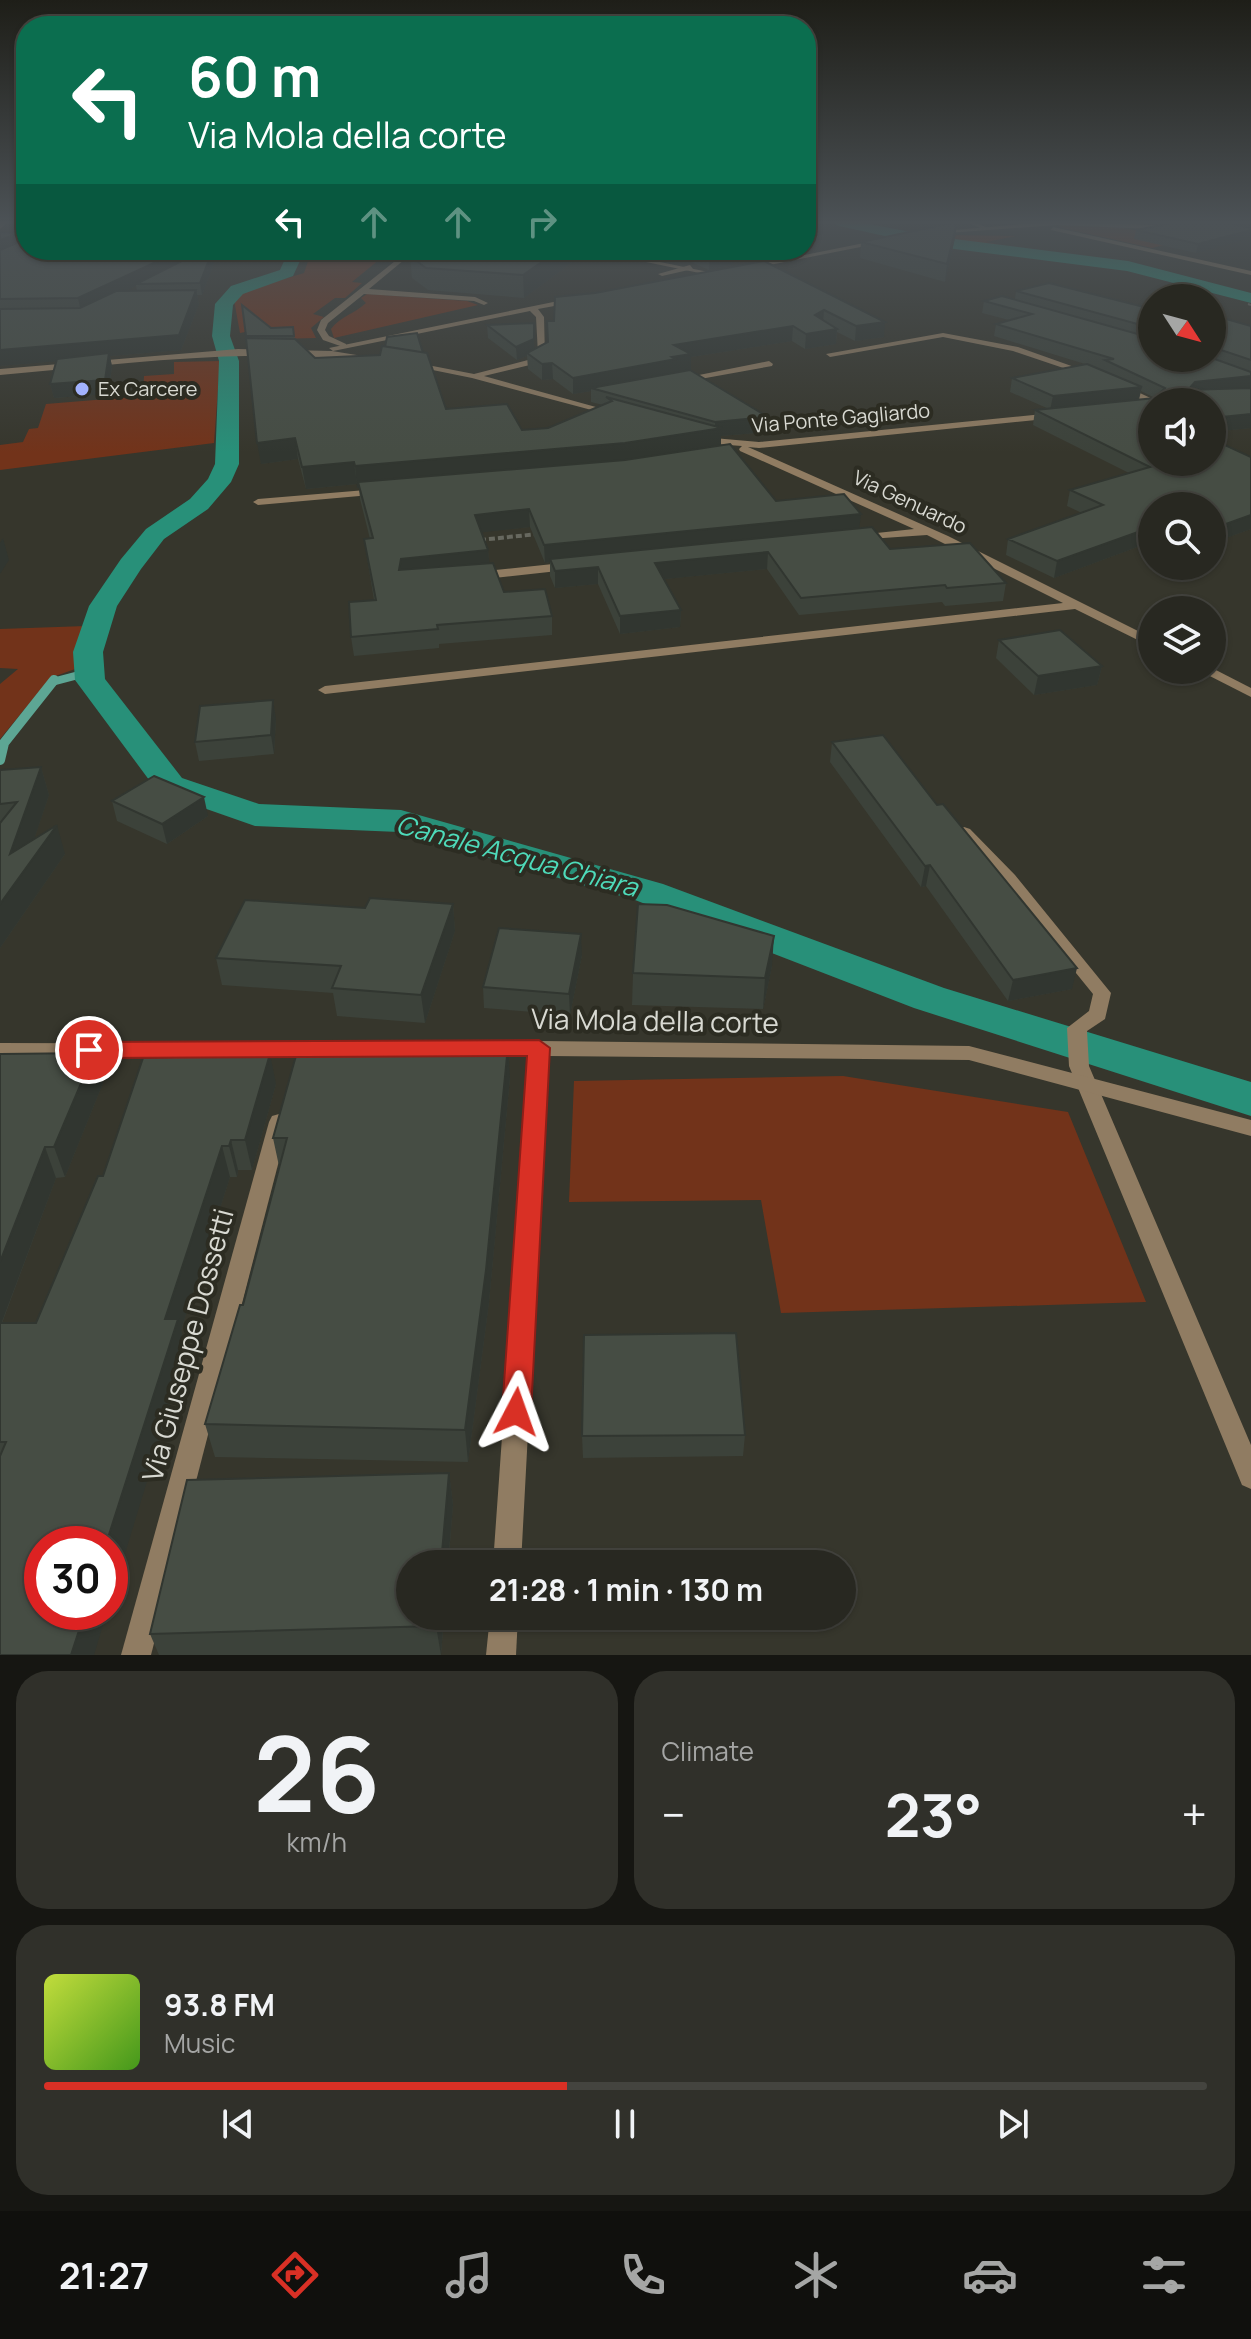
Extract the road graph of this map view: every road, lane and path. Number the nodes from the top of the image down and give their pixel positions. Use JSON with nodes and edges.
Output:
{"nodes":[{"id":1,"x":350,"y":299,"type":"edge"},
{"id":2,"x":476,"y":299,"type":"edge"},
{"id":3,"x":576,"y":299,"type":"edge"},
{"id":4,"x":571,"y":300,"type":"joint"},
{"id":5,"x":484,"y":303,"type":"edge"},
{"id":6,"x":533,"y":309,"type":"junction"},
{"id":7,"x":844,"y":343,"type":"edge"},
{"id":8,"x":343,"y":346,"type":"junction"},
{"id":9,"x":856,"y":349,"type":"junction"},
{"id":10,"x":303,"y":352,"type":"junction"},
{"id":11,"x":830,"y":354,"type":"dead end"},
{"id":12,"x":388,"y":361,"type":"edge"},
{"id":13,"x":402,"y":364,"type":"edge"},
{"id":14,"x":769,"y":364,"type":"dead end"},
{"id":15,"x":0,"y":372,"type":"edge"},
{"id":16,"x":473,"y":376,"type":"junction"},
{"id":17,"x":1096,"y":377,"type":"edge"},
{"id":18,"x":666,"y":382,"type":"edge"},
{"id":19,"x":1110,"y":382,"type":"edge"},
{"id":20,"x":592,"y":396,"type":"edge"},
{"id":21,"x":1138,"y":396,"type":"edge"},
{"id":22,"x":563,"y":401,"type":"junction"},
{"id":23,"x":1064,"y":415,"type":"edge"},
{"id":24,"x":623,"y":418,"type":"edge"},
{"id":25,"x":683,"y":434,"type":"edge"},
{"id":26,"x":732,"y":450,"type":"junction"},
{"id":27,"x":396,"y":490,"type":"edge"},
{"id":28,"x":258,"y":502,"type":"dead end"},
{"id":29,"x":928,"y":531,"type":"junction"},
{"id":30,"x":548,"y":533,"type":"edge"},
{"id":31,"x":849,"y":538,"type":"edge"},
{"id":32,"x":469,"y":541,"type":"edge"},
{"id":33,"x":581,"y":565,"type":"edge"},
{"id":34,"x":454,"y":578,"type":"edge"},
{"id":35,"x":1077,"y":605,"type":"junction"},
{"id":36,"x":1138,"y":636,"type":"edge"},
{"id":37,"x":1226,"y":680,"type":"edge"},
{"id":38,"x":325,"y":690,"type":"dead end"},
{"id":39,"x":1251,"y":693,"type":"edge"},
{"id":40,"x":947,"y":815,"type":"edge"},
{"id":41,"x":539,"y":1048,"type":"junction"},
{"id":42,"x":464,"y":1049,"type":"edge"},
{"id":43,"x":0,"y":1050,"type":"edge"},
{"id":44,"x":298,"y":1051,"type":"junction"},
{"id":45,"x":343,"y":1051,"type":"edge"},
{"id":46,"x":1083,"y":1075,"type":"junction"},
{"id":47,"x":1251,"y":1128,"type":"edge"},
{"id":48,"x":1251,"y":1476,"type":"edge"},
{"id":49,"x":508,"y":1550,"type":"edge"},
{"id":50,"x":503,"y":1630,"type":"edge"},
{"id":51,"x":136,"y":1655,"type":"edge"},
{"id":52,"x":501,"y":1655,"type":"edge"}],
"edges":[{"from":1,"to":8,"type":"street"},
{"from":2,"to":5,"type":"street"},
{"from":3,"to":4,"type":"street"},
{"from":4,"to":6,"type":"street"},
{"from":6,"to":8,"type":"street"},
{"from":6,"to":16,"type":"street"},
{"from":7,"to":9,"type":"street"},
{"from":8,"to":10,"type":"street"},
{"from":9,"to":11,"type":"street"},
{"from":9,"to":17,"type":"street"},
{"from":10,"to":12,"type":"street"},
{"from":10,"to":15,"type":"street"},
{"from":13,"to":16,"type":"street"},
{"from":14,"to":18,"type":"street"},
{"from":16,"to":22,"type":"street"},
{"from":19,"to":21,"type":"street"},
{"from":20,"to":22,"type":"street"},
{"from":22,"to":24,"type":"street"},
{"from":23,"to":26,"type":"street","name":"Via Ponte Gagliardo"},
{"from":25,"to":26,"type":"street","name":"Via Ponte Gagliardo"},
{"from":26,"to":29,"type":"street","name":"Via Genuardo"},
{"from":27,"to":28,"type":"street"},
{"from":29,"to":31,"type":"street"},
{"from":29,"to":35,"type":"street","name":"Via Genuardo"},
{"from":30,"to":32,"type":"path"},
{"from":33,"to":34,"type":"street"},
{"from":35,"to":36,"type":"street","name":"Via Genuardo"},
{"from":35,"to":38,"type":"street"},
{"from":37,"to":39,"type":"street"},
{"from":40,"to":46,"type":"street"},
{"from":41,"to":42,"type":"street","name":"Via Mola della corte"},
{"from":41,"to":46,"type":"street","name":"Via Mola della corte"},
{"from":41,"to":49,"type":"street"},
{"from":43,"to":44,"type":"street"},
{"from":44,"to":45,"type":"street"},
{"from":44,"to":51,"type":"street","name":"Via Giuseppe Dossetti"},
{"from":46,"to":47,"type":"street","name":"Via Mola della corte"},
{"from":46,"to":48,"type":"street"},
{"from":50,"to":52,"type":"street"}]}
